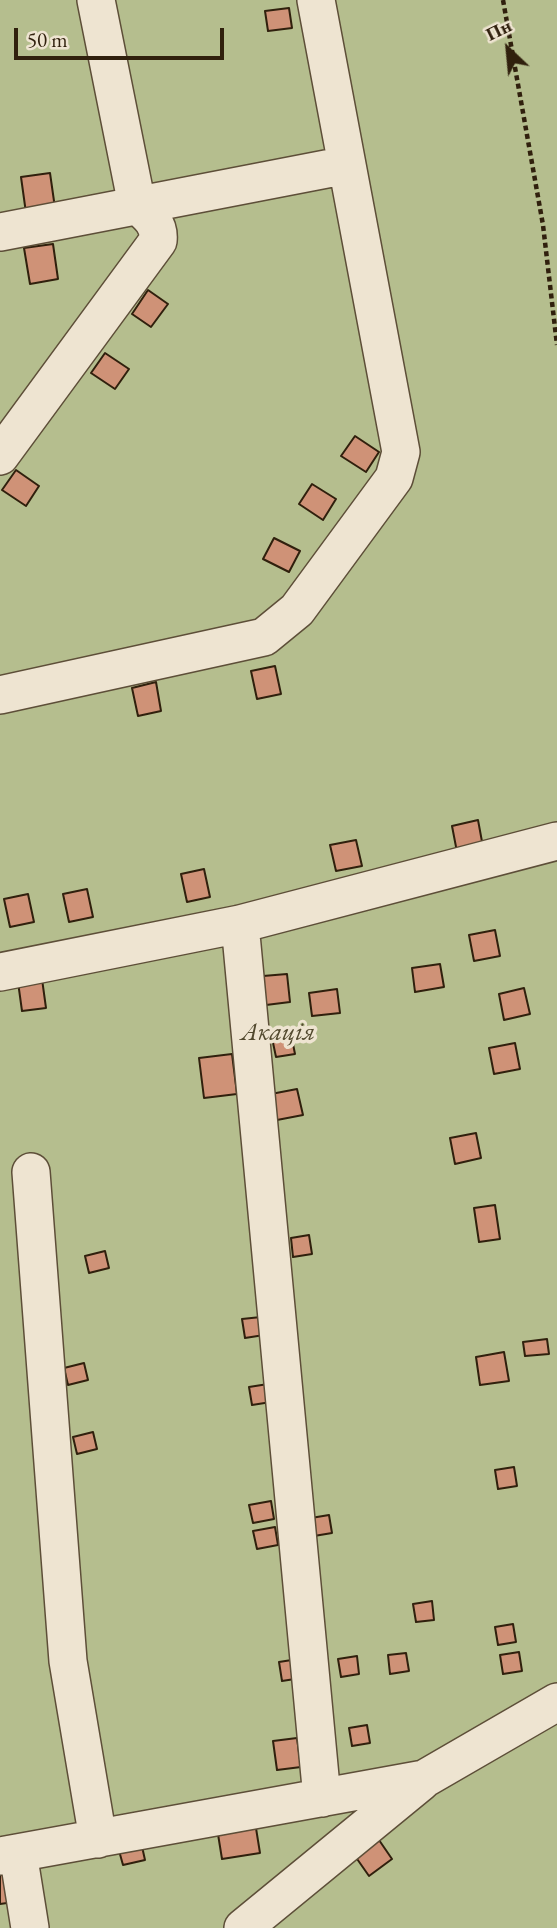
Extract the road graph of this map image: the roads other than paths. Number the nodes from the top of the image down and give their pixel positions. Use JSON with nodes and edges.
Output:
{"nodes":[{"id":1,"x":96,"y":0,"type":"edge"},
{"id":2,"x":316,"y":0,"type":"edge"},
{"id":3,"x":347,"y":165,"type":"junction"},
{"id":4,"x":137,"y":205,"type":"junction"},
{"id":5,"x":0,"y":232,"type":"edge"},
{"id":6,"x":0,"y":456,"type":"edge"},
{"id":7,"x":0,"y":695,"type":"edge"},
{"id":8,"x":557,"y":841,"type":"edge"},
{"id":9,"x":240,"y":924,"type":"junction"},
{"id":10,"x":0,"y":972,"type":"edge"},
{"id":11,"x":31,"y":1172,"type":"dead end"},
{"id":12,"x":557,"y":1702,"type":"edge"},
{"id":13,"x":424,"y":1779,"type":"junction"},
{"id":14,"x":323,"y":1798,"type":"junction"},
{"id":15,"x":98,"y":1839,"type":"junction"},
{"id":16,"x":9,"y":1855,"type":"edge"},
{"id":17,"x":30,"y":1928,"type":"edge"},
{"id":18,"x":243,"y":1928,"type":"edge"}],
"edges":[{"from":1,"to":4,"type":"street"},
{"from":2,"to":3,"type":"street"},
{"from":3,"to":4,"type":"street"},
{"from":3,"to":7,"type":"street"},
{"from":4,"to":5,"type":"street"},
{"from":4,"to":6,"type":"street"},
{"from":8,"to":9,"type":"street"},
{"from":9,"to":10,"type":"street"},
{"from":9,"to":14,"type":"street"},
{"from":11,"to":15,"type":"street"},
{"from":12,"to":13,"type":"street"},
{"from":13,"to":14,"type":"street"},
{"from":13,"to":18,"type":"street"},
{"from":14,"to":15,"type":"street"},
{"from":15,"to":16,"type":"street"},
{"from":16,"to":17,"type":"street"}]}
